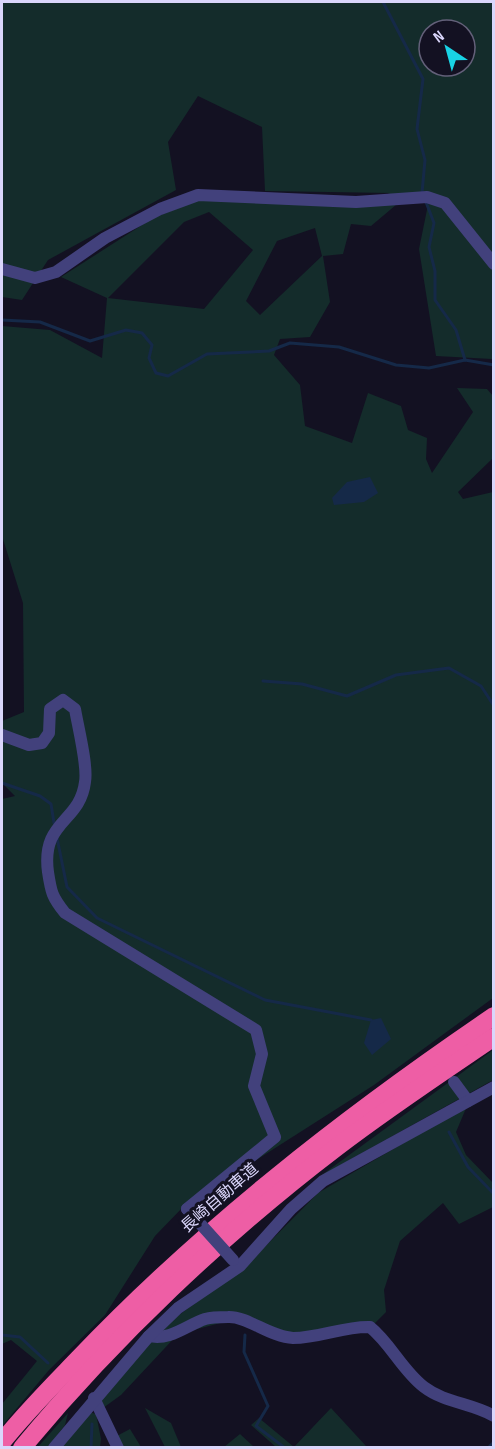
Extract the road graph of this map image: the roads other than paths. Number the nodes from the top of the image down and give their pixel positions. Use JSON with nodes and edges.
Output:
{"nodes":[{"id":1,"x":494,"y":264,"type":"edge"},
{"id":2,"x":2,"y":269,"type":"edge"},
{"id":3,"x":2,"y":735,"type":"edge"},
{"id":4,"x":494,"y":1016,"type":"edge"},
{"id":5,"x":494,"y":1037,"type":"edge"},
{"id":6,"x":454,"y":1082,"type":"dead end"},
{"id":7,"x":494,"y":1087,"type":"edge"},
{"id":8,"x":468,"y":1101,"type":"junction"},
{"id":9,"x":236,"y":1263,"type":"junction"},
{"id":10,"x":149,"y":1336,"type":"junction"},
{"id":11,"x":94,"y":1398,"type":"junction"},
{"id":12,"x":494,"y":1416,"type":"edge"},
{"id":13,"x":2,"y":1442,"type":"edge"},
{"id":14,"x":22,"y":1448,"type":"edge"},
{"id":15,"x":54,"y":1448,"type":"edge"},
{"id":16,"x":118,"y":1448,"type":"edge"}],
"edges":[{"from":1,"to":2,"type":"street"},
{"from":3,"to":9,"type":"street","bridge":true},
{"from":4,"to":13,"type":"highway","name":"長崎自動車道"},
{"from":5,"to":14,"type":"highway"},
{"from":6,"to":8,"type":"street"},
{"from":7,"to":8,"type":"street"},
{"from":8,"to":9,"type":"street"},
{"from":9,"to":10,"type":"street"},
{"from":10,"to":11,"type":"street"},
{"from":10,"to":12,"type":"street"},
{"from":11,"to":15,"type":"street"},
{"from":11,"to":16,"type":"street"}]}
